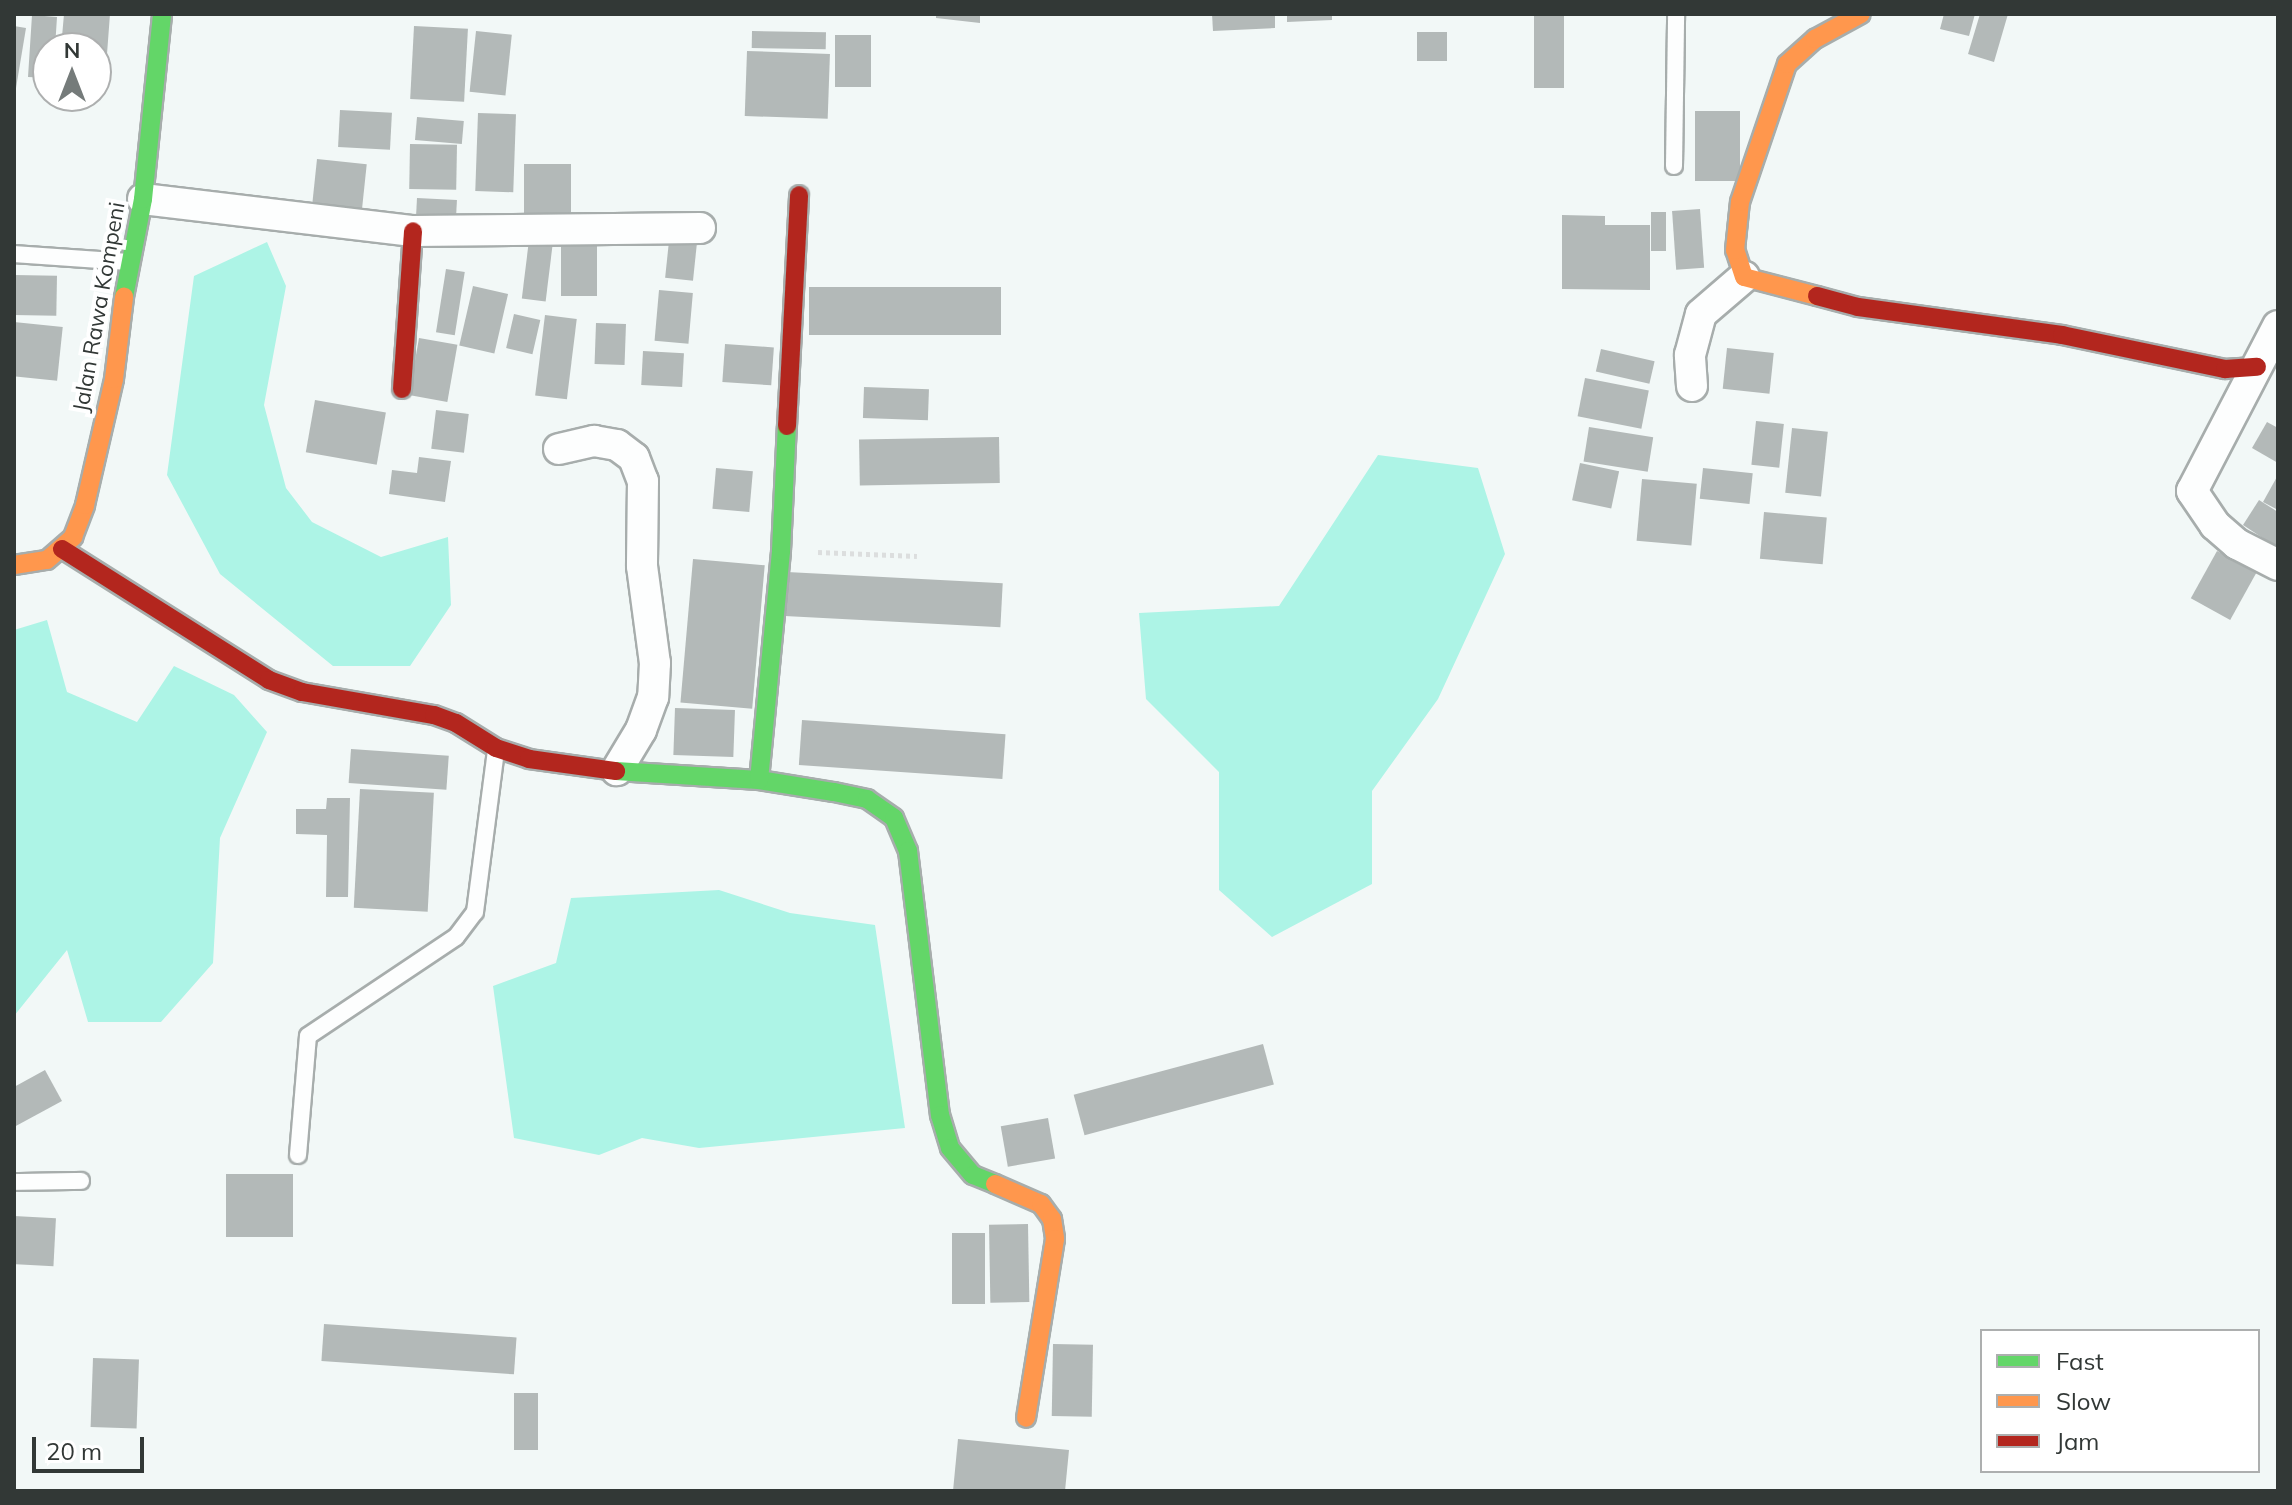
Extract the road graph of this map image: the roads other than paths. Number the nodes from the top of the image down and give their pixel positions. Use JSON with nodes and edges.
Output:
{"nodes":[{"id":1,"x":162,"y":14,"type":"edge"},
{"id":2,"x":1676,"y":14,"type":"edge"},
{"id":3,"x":1861,"y":14,"type":"edge"},
{"id":4,"x":1674,"y":166,"type":"dead end"},
{"id":5,"x":799,"y":195,"type":"dead end"},
{"id":6,"x":150,"y":200,"type":"junction"},
{"id":7,"x":700,"y":228,"type":"dead end"},
{"id":8,"x":413,"y":231,"type":"junction"},
{"id":9,"x":14,"y":254,"type":"edge"},
{"id":10,"x":128,"y":262,"type":"junction"},
{"id":11,"x":1744,"y":277,"type":"junction"},
{"id":12,"x":2278,"y":326,"type":"edge"},
{"id":13,"x":2257,"y":367,"type":"junction"},
{"id":14,"x":1692,"y":386,"type":"dead end"},
{"id":15,"x":402,"y":389,"type":"dead end"},
{"id":16,"x":559,"y":449,"type":"dead end"},
{"id":17,"x":62,"y":549,"type":"junction"},
{"id":18,"x":14,"y":565,"type":"edge"},
{"id":19,"x":2278,"y":565,"type":"edge"},
{"id":20,"x":496,"y":748,"type":"junction"},
{"id":21,"x":617,"y":770,"type":"junction"},
{"id":22,"x":759,"y":780,"type":"junction"},
{"id":23,"x":298,"y":1155,"type":"dead end"},
{"id":24,"x":81,"y":1181,"type":"dead end"},
{"id":25,"x":14,"y":1182,"type":"edge"},
{"id":26,"x":1026,"y":1418,"type":"dead end"}],
"edges":[{"from":1,"to":6,"type":"street","name":"Jalan Rawa Kompeni"},
{"from":2,"to":4,"type":"lane"},
{"from":3,"to":11,"type":"street"},
{"from":5,"to":22,"type":"street"},
{"from":6,"to":8,"type":"street"},
{"from":6,"to":10,"type":"street","name":"Jalan Rawa Kompeni"},
{"from":7,"to":8,"type":"street"},
{"from":8,"to":15,"type":"street"},
{"from":9,"to":10,"type":"lane"},
{"from":10,"to":17,"type":"street","name":"Jalan Rawa Kompeni"},
{"from":11,"to":13,"type":"street"},
{"from":11,"to":14,"type":"street"},
{"from":12,"to":13,"type":"street"},
{"from":13,"to":19,"type":"street"},
{"from":16,"to":21,"type":"street"},
{"from":17,"to":18,"type":"street"},
{"from":17,"to":20,"type":"street"},
{"from":20,"to":21,"type":"street"},
{"from":20,"to":23,"type":"lane"},
{"from":21,"to":22,"type":"street"},
{"from":22,"to":26,"type":"street"},
{"from":24,"to":25,"type":"lane"}]}
